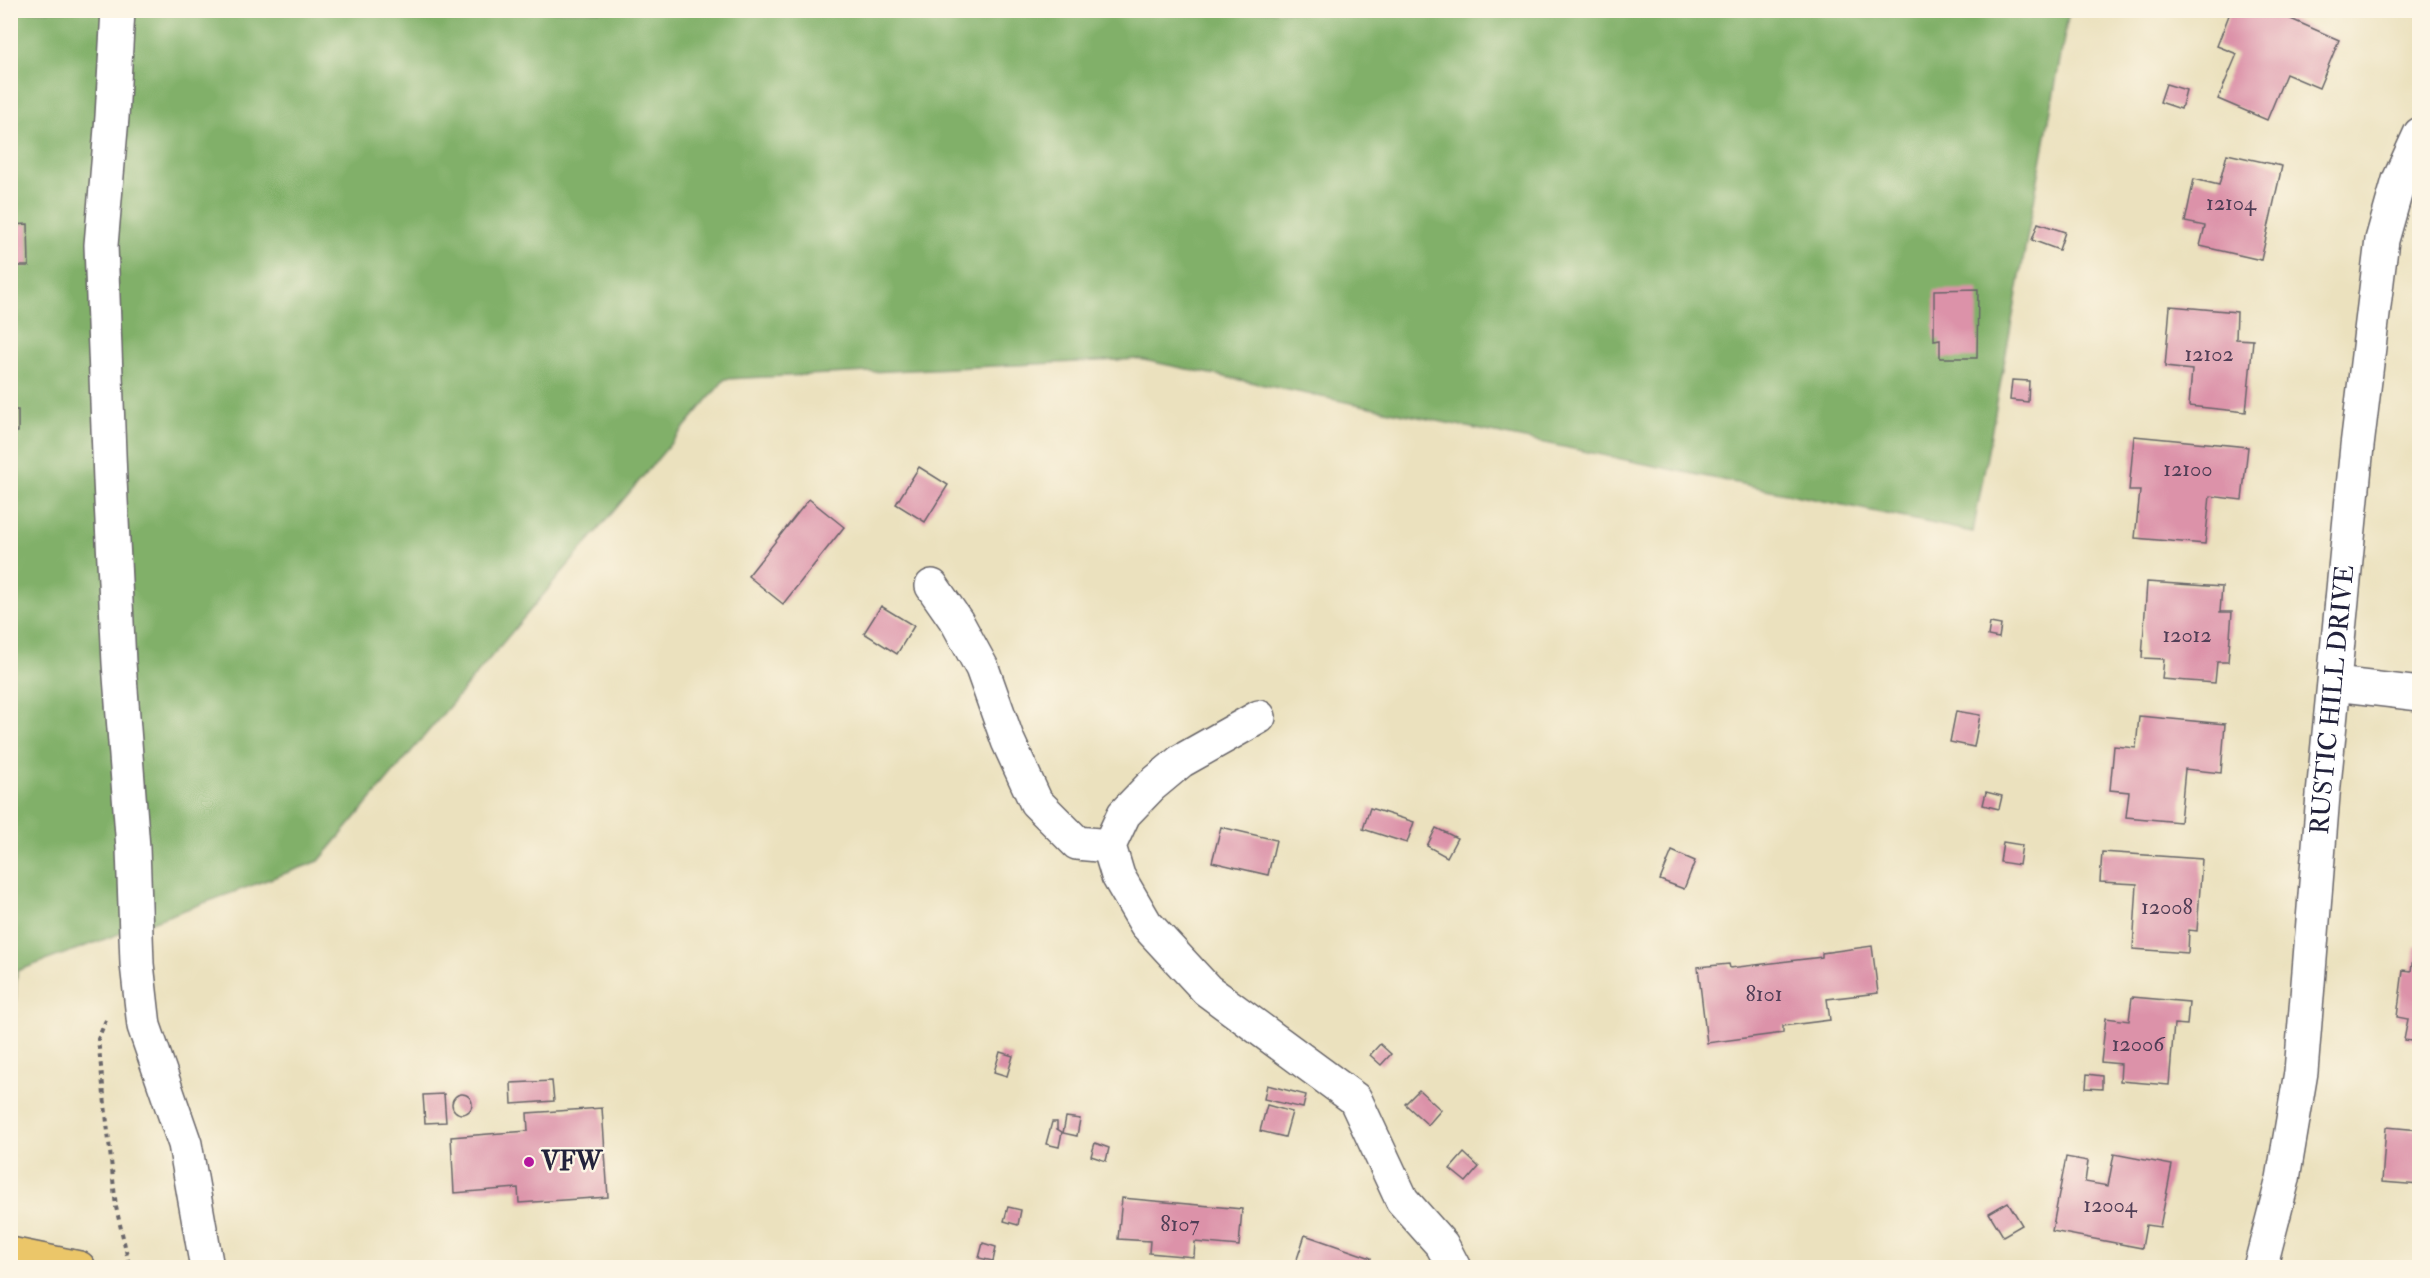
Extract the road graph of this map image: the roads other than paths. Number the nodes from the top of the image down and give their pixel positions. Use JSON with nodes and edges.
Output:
{"nodes":[{"id":1,"x":118,"y":10,"type":"edge"},
{"id":2,"x":2420,"y":134,"type":"edge"},
{"id":3,"x":932,"y":586,"type":"dead end"},
{"id":4,"x":2335,"y":684,"type":"junction"},
{"id":5,"x":2420,"y":694,"type":"edge"},
{"id":6,"x":1259,"y":717,"type":"dead end"},
{"id":7,"x":1109,"y":846,"type":"junction"},
{"id":8,"x":10,"y":1254,"type":"edge"},
{"id":9,"x":79,"y":1268,"type":"edge"},
{"id":10,"x":207,"y":1268,"type":"edge"},
{"id":11,"x":1454,"y":1268,"type":"edge"},
{"id":12,"x":2260,"y":1268,"type":"edge"}],
"edges":[{"from":1,"to":10,"type":"street"},
{"from":2,"to":4,"type":"street","name":"RUSTIC HILL DRIVE"},
{"from":3,"to":7,"type":"street"},
{"from":4,"to":5,"type":"street"},
{"from":4,"to":12,"type":"street","name":"RUSTIC HILL DRIVE"},
{"from":6,"to":7,"type":"street"},
{"from":7,"to":11,"type":"street"},
{"from":8,"to":9,"type":"main road"}]}
